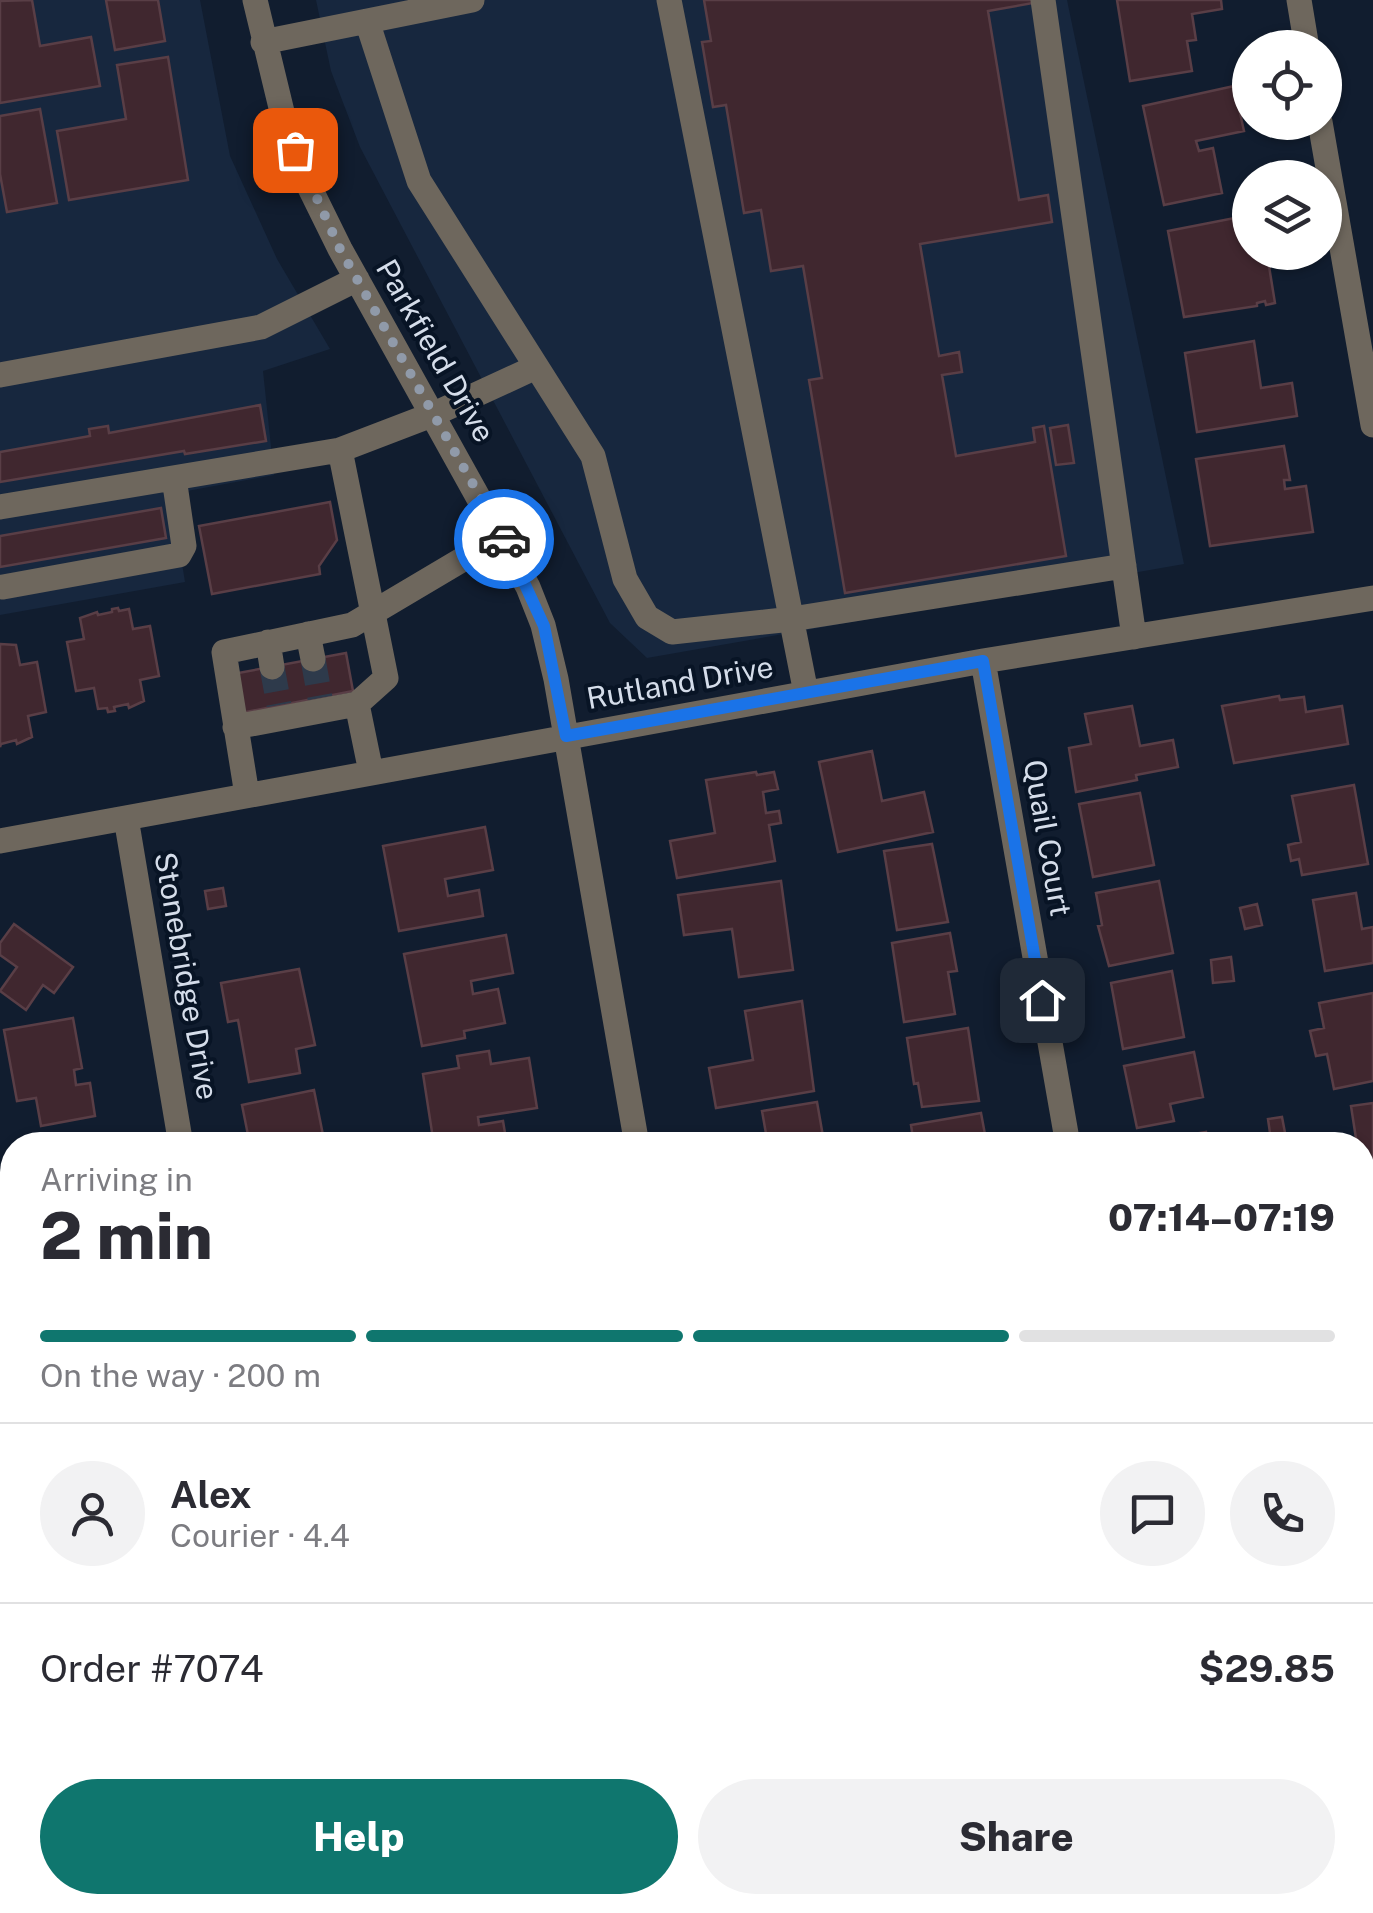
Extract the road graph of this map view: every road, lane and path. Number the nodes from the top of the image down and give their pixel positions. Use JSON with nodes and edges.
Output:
{"nodes":[{"id":1,"x":256,"y":0,"type":"edge"},
{"id":2,"x":472,"y":0,"type":"edge"},
{"id":3,"x":669,"y":0,"type":"edge"},
{"id":4,"x":1043,"y":0,"type":"edge"},
{"id":5,"x":1299,"y":0,"type":"edge"},
{"id":6,"x":367,"y":21,"type":"junction"},
{"id":7,"x":1304,"y":30,"type":"edge"},
{"id":8,"x":264,"y":42,"type":"junction"},
{"id":9,"x":1323,"y":140,"type":"edge"},
{"id":10,"x":357,"y":279,"type":"junction"},
{"id":11,"x":536,"y":367,"type":"junction"},
{"id":12,"x":0,"y":376,"type":"edge"},
{"id":13,"x":434,"y":414,"type":"junction"},
{"id":14,"x":1373,"y":425,"type":"edge"},
{"id":15,"x":340,"y":450,"type":"junction"},
{"id":16,"x":174,"y":478,"type":"junction"},
{"id":17,"x":0,"y":507,"type":"edge"},
{"id":18,"x":502,"y":536,"type":"junction"},
{"id":19,"x":1124,"y":566,"type":"junction"},
{"id":20,"x":3,"y":587,"type":"dead end"},
{"id":21,"x":1373,"y":598,"type":"edge"},
{"id":22,"x":371,"y":614,"type":"junction"},
{"id":23,"x":792,"y":619,"type":"junction"},
{"id":24,"x":1134,"y":637,"type":"junction"},
{"id":25,"x":983,"y":661,"type":"junction"},
{"id":26,"x":806,"y":693,"type":"junction"},
{"id":27,"x":357,"y":704,"type":"junction"},
{"id":28,"x":235,"y":727,"type":"junction"},
{"id":29,"x":566,"y":736,"type":"junction"},
{"id":30,"x":371,"y":772,"type":"junction"},
{"id":31,"x":247,"y":795,"type":"junction"},
{"id":32,"x":126,"y":818,"type":"junction"},
{"id":33,"x":0,"y":841,"type":"edge"},
{"id":34,"x":179,"y":1132,"type":"edge"},
{"id":35,"x":636,"y":1132,"type":"edge"},
{"id":36,"x":1066,"y":1132,"type":"edge"}],
"edges":[{"from":1,"to":8,"type":"street","name":"Parkfield Drive"},
{"from":2,"to":6,"type":"street"},
{"from":3,"to":23,"type":"street"},
{"from":4,"to":19,"type":"street"},
{"from":5,"to":7,"type":"street"},
{"from":6,"to":8,"type":"street"},
{"from":6,"to":11,"type":"street"},
{"from":8,"to":10,"type":"street","name":"Parkfield Drive"},
{"from":9,"to":14,"type":"street"},
{"from":10,"to":12,"type":"street"},
{"from":10,"to":13,"type":"street","name":"Parkfield Drive"},
{"from":11,"to":13,"type":"street"},
{"from":11,"to":23,"type":"street"},
{"from":13,"to":15,"type":"street"},
{"from":13,"to":18,"type":"street","name":"Parkfield Drive"},
{"from":15,"to":16,"type":"street"},
{"from":15,"to":22,"type":"street"},
{"from":16,"to":17,"type":"street"},
{"from":16,"to":20,"type":"street"},
{"from":18,"to":22,"type":"street"},
{"from":18,"to":29,"type":"street","name":"Parkfield Drive"},
{"from":19,"to":23,"type":"street"},
{"from":19,"to":24,"type":"street"},
{"from":21,"to":24,"type":"street","name":"Rutland Drive"},
{"from":22,"to":27,"type":"street"},
{"from":22,"to":28,"type":"street"},
{"from":23,"to":26,"type":"street"},
{"from":24,"to":25,"type":"street","name":"Rutland Drive"},
{"from":25,"to":26,"type":"street","name":"Rutland Drive"},
{"from":25,"to":36,"type":"street","name":"Quail Court"},
{"from":26,"to":29,"type":"street","name":"Rutland Drive"},
{"from":27,"to":28,"type":"street"},
{"from":27,"to":30,"type":"street"},
{"from":28,"to":31,"type":"street"},
{"from":29,"to":30,"type":"street","name":"Rutland Drive"},
{"from":29,"to":35,"type":"street","name":"Parkfield Drive"},
{"from":30,"to":31,"type":"street","name":"Rutland Drive"},
{"from":31,"to":32,"type":"street","name":"Rutland Drive"},
{"from":32,"to":33,"type":"street","name":"Rutland Drive"},
{"from":32,"to":34,"type":"street","name":"Stonebridge Drive"}]}
